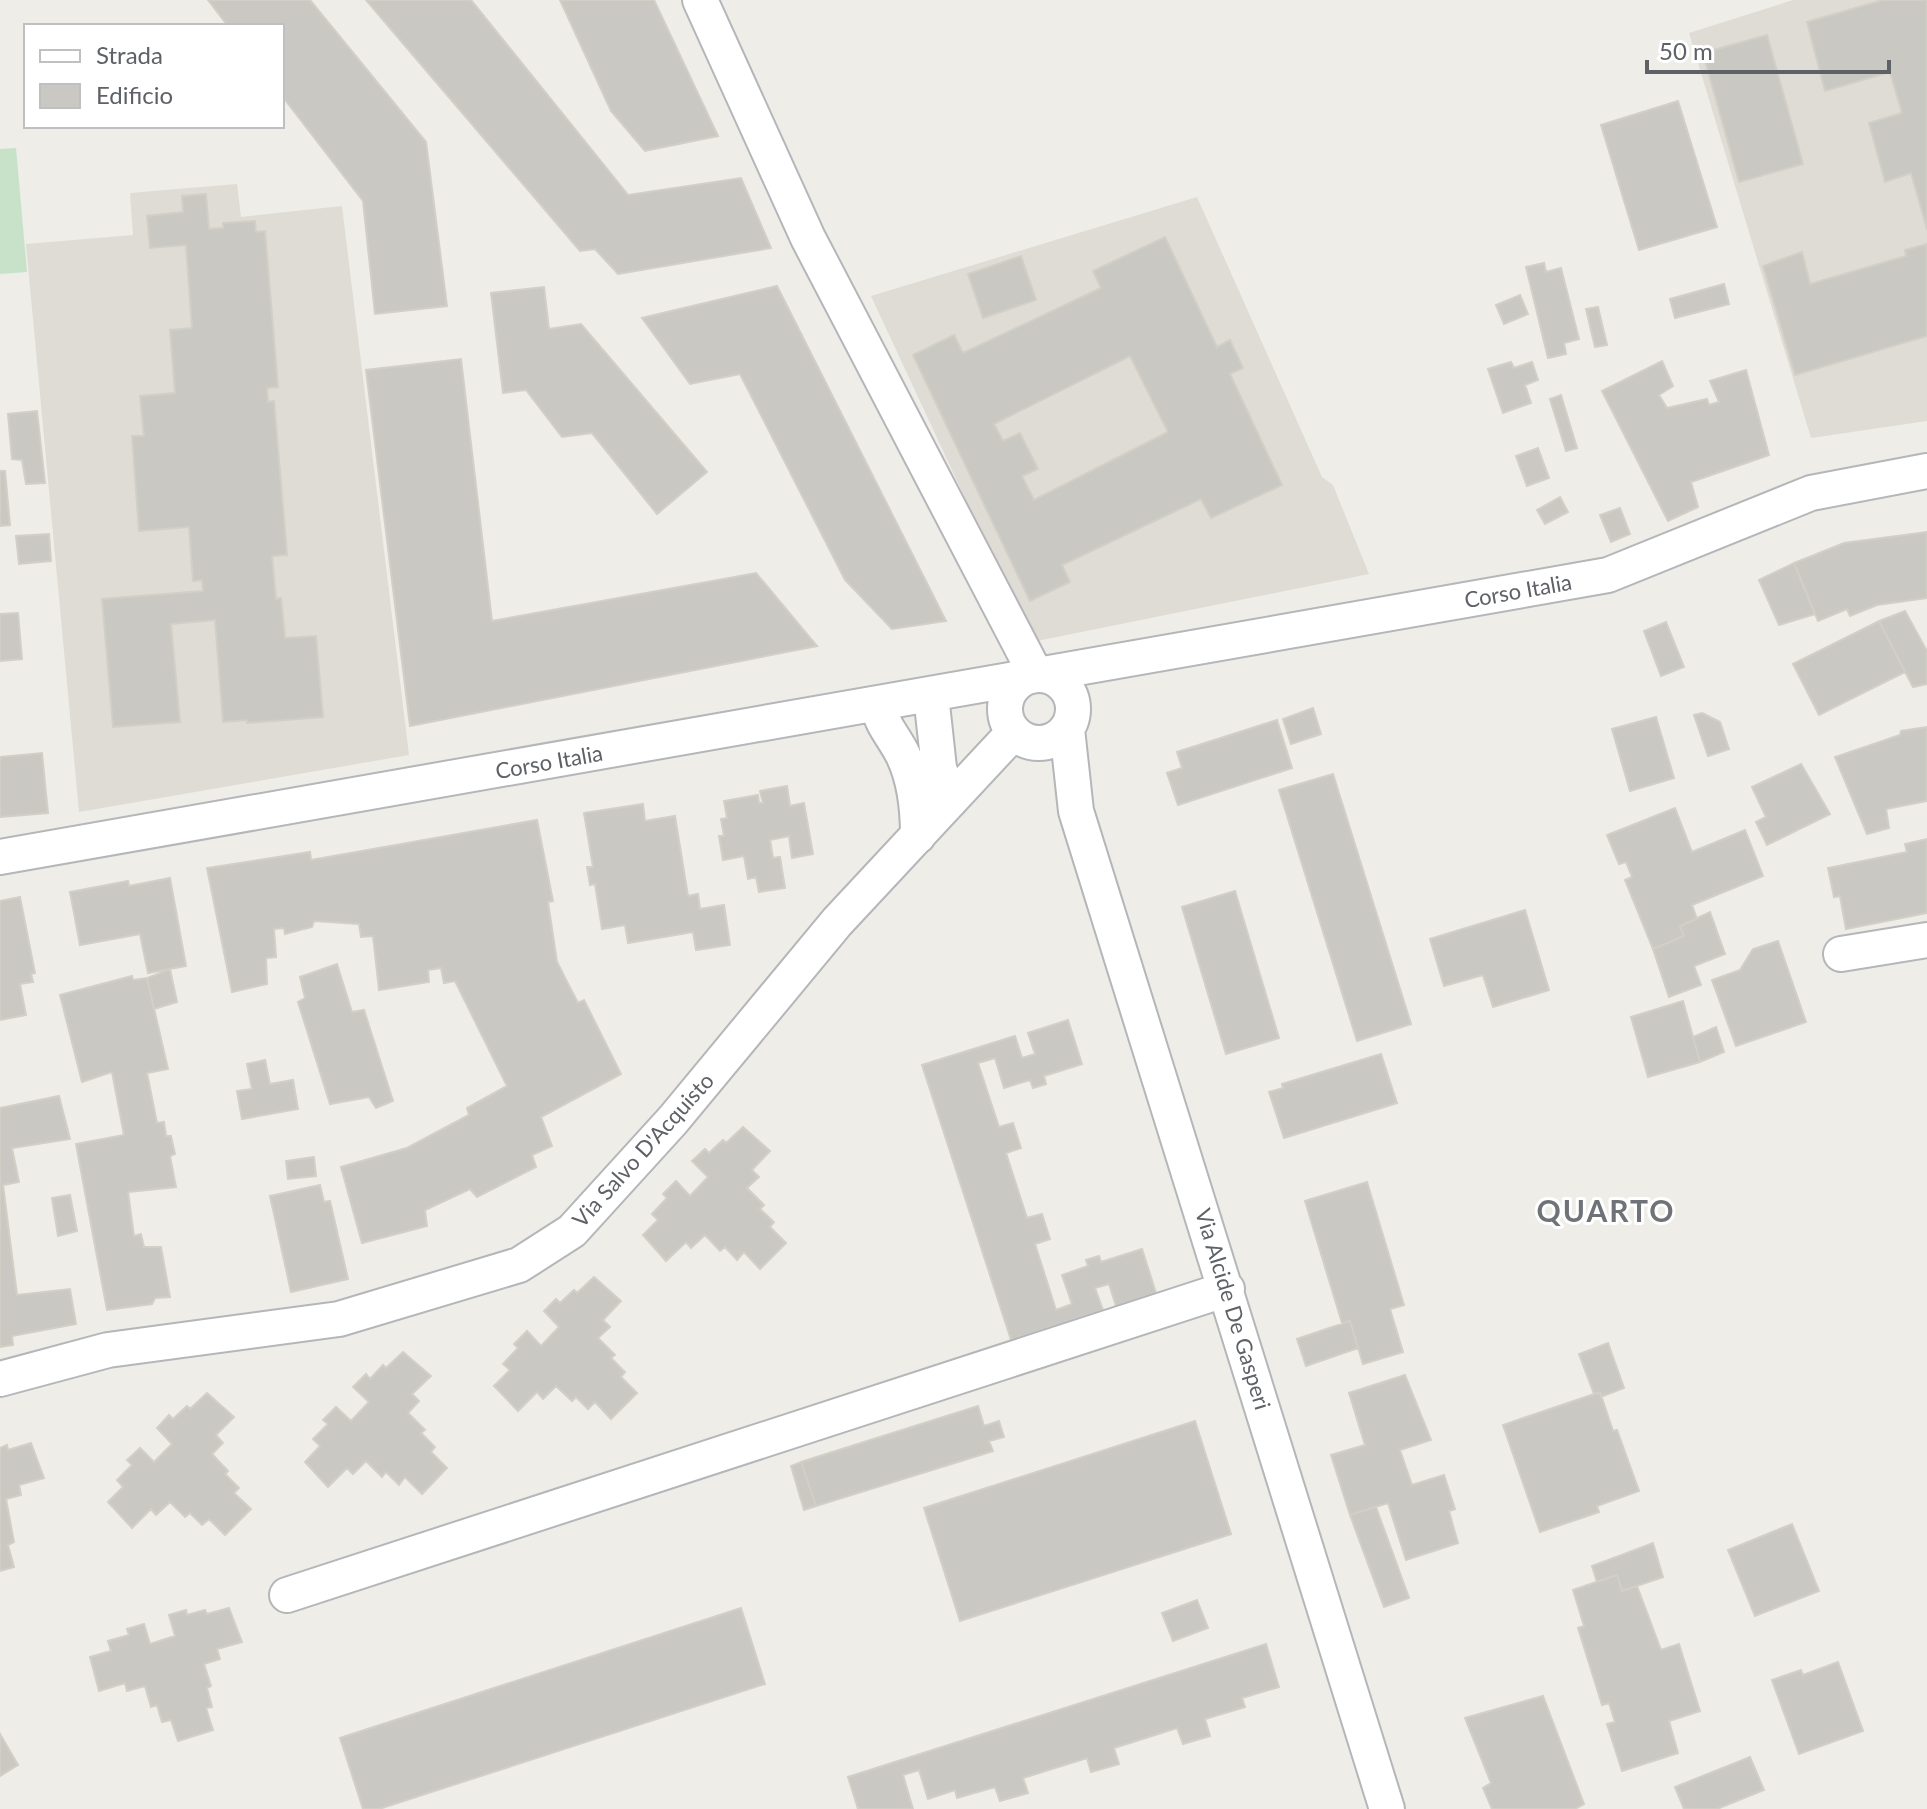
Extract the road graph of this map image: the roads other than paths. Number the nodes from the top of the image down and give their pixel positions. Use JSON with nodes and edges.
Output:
{"nodes":[{"id":1,"x":700,"y":0,"type":"edge"},
{"id":2,"x":1927,"y":471,"type":"edge"},
{"id":3,"x":1097,"y":665,"type":"junction"},
{"id":4,"x":1036,"y":675,"type":"junction"},
{"id":5,"x":931,"y":695,"type":"junction"},
{"id":6,"x":877,"y":705,"type":"junction"},
{"id":7,"x":1070,"y":715,"type":"junction"},
{"id":8,"x":1020,"y":736,"type":"junction"},
{"id":9,"x":950,"y":801,"type":"junction"},
{"id":10,"x":1076,"y":811,"type":"junction"},
{"id":11,"x":918,"y":836,"type":"junction"},
{"id":12,"x":0,"y":857,"type":"edge"},
{"id":13,"x":1927,"y":940,"type":"edge"},
{"id":14,"x":1841,"y":954,"type":"dead end"},
{"id":15,"x":1227,"y":1289,"type":"junction"},
{"id":16,"x":0,"y":1379,"type":"edge"},
{"id":17,"x":287,"y":1595,"type":"dead end"},
{"id":18,"x":1387,"y":1809,"type":"edge"}],
"edges":[{"from":1,"to":4,"type":"street"},
{"from":2,"to":3,"type":"street","name":"Corso Italia"},
{"from":3,"to":4,"type":"street","name":"Corso Italia"},
{"from":3,"to":7,"type":"street"},
{"from":4,"to":5,"type":"street","name":"Corso Italia"},
{"from":4,"to":7,"type":"street"},
{"from":4,"to":8,"type":"street"},
{"from":5,"to":6,"type":"street","name":"Corso Italia"},
{"from":5,"to":9,"type":"street"},
{"from":6,"to":11,"type":"street"},
{"from":6,"to":12,"type":"street","name":"Corso Italia"},
{"from":7,"to":8,"type":"street"},
{"from":7,"to":10,"type":"street","name":"Via Alcide De Gasperi"},
{"from":8,"to":9,"type":"street","name":"Via Salvo D'Acquisto"},
{"from":8,"to":10,"type":"street","name":"Via Alcide De Gasperi"},
{"from":9,"to":11,"type":"street","name":"Via Salvo D'Acquisto"},
{"from":10,"to":15,"type":"street","name":"Via Alcide De Gasperi"},
{"from":11,"to":16,"type":"street","name":"Via Salvo D'Acquisto"},
{"from":13,"to":14,"type":"street"},
{"from":15,"to":17,"type":"street"},
{"from":15,"to":18,"type":"street","name":"Via Alcide De Gasperi"}]}
